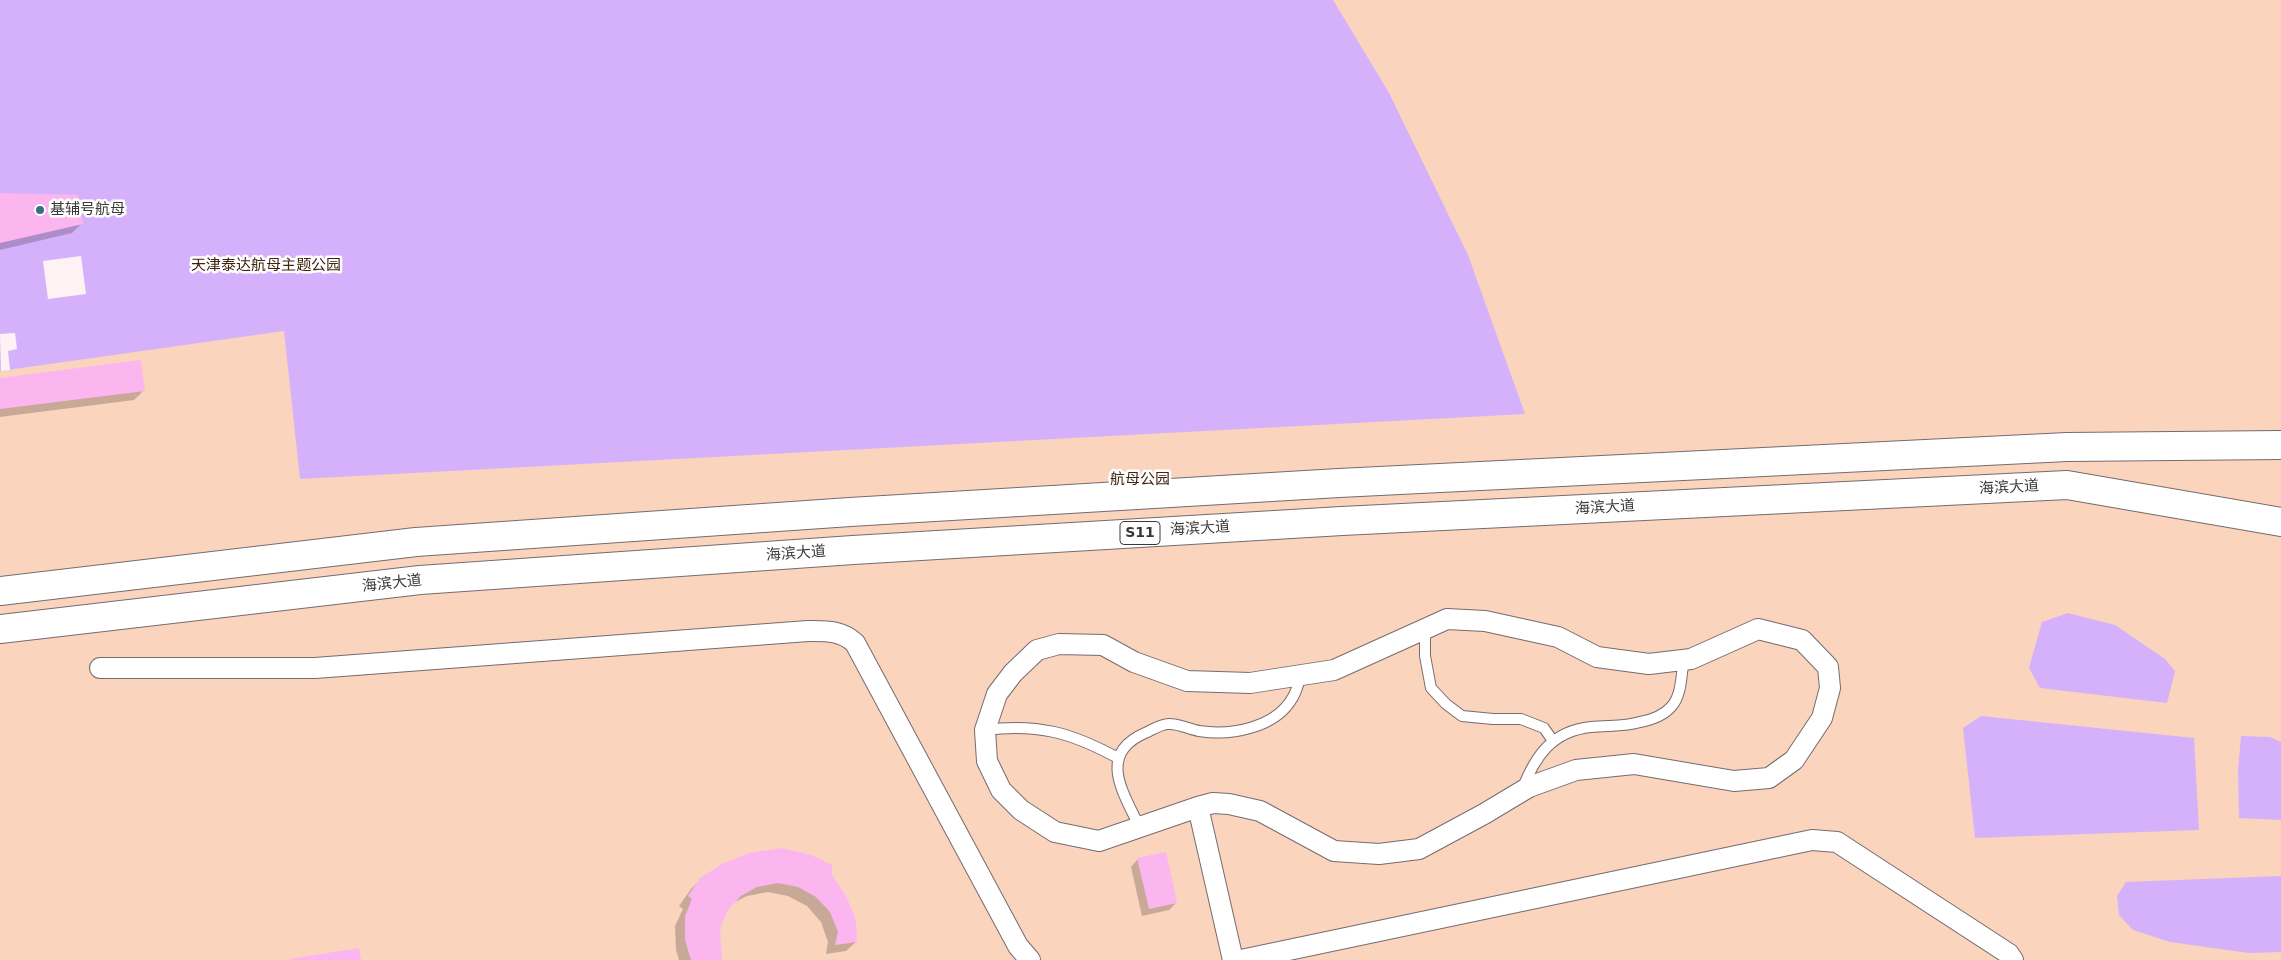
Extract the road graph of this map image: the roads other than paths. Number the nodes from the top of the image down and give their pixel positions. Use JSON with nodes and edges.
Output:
{"nodes":[{"id":1,"x":2281,"y":445,"type":"edge"},
{"id":2,"x":2281,"y":522,"type":"edge"},
{"id":3,"x":0,"y":591,"type":"edge"},
{"id":4,"x":1425,"y":628,"type":"junction"},
{"id":5,"x":0,"y":629,"type":"edge"},
{"id":6,"x":1684,"y":660,"type":"junction"},
{"id":7,"x":100,"y":668,"type":"dead end"},
{"id":8,"x":1301,"y":675,"type":"junction"},
{"id":9,"x":985,"y":730,"type":"junction"},
{"id":10,"x":1553,"y":741,"type":"junction"},
{"id":11,"x":1118,"y":758,"type":"junction"},
{"id":12,"x":1522,"y":791,"type":"junction"},
{"id":13,"x":1198,"y":807,"type":"junction"},
{"id":14,"x":1139,"y":826,"type":"junction"},
{"id":15,"x":1297,"y":954,"type":"edge"},
{"id":16,"x":1030,"y":960,"type":"edge"},
{"id":17,"x":1233,"y":960,"type":"edge"},
{"id":18,"x":1241,"y":960,"type":"edge"},
{"id":19,"x":2013,"y":960,"type":"edge"}],
"edges":[{"from":1,"to":3,"type":"highway"},
{"from":2,"to":5,"type":"highway","name":"海滨大道","number":"S11"},
{"from":4,"to":6,"type":"street"},
{"from":4,"to":8,"type":"street"},
{"from":4,"to":10,"type":"lane"},
{"from":6,"to":10,"type":"lane"},
{"from":6,"to":12,"type":"street"},
{"from":7,"to":16,"type":"street"},
{"from":8,"to":9,"type":"street"},
{"from":8,"to":11,"type":"lane"},
{"from":9,"to":11,"type":"lane"},
{"from":9,"to":14,"type":"street"},
{"from":10,"to":12,"type":"lane"},
{"from":11,"to":14,"type":"lane"},
{"from":12,"to":13,"type":"street"},
{"from":13,"to":14,"type":"street"},
{"from":13,"to":17,"type":"street"},
{"from":15,"to":18,"type":"street"},
{"from":15,"to":19,"type":"street"}]}
